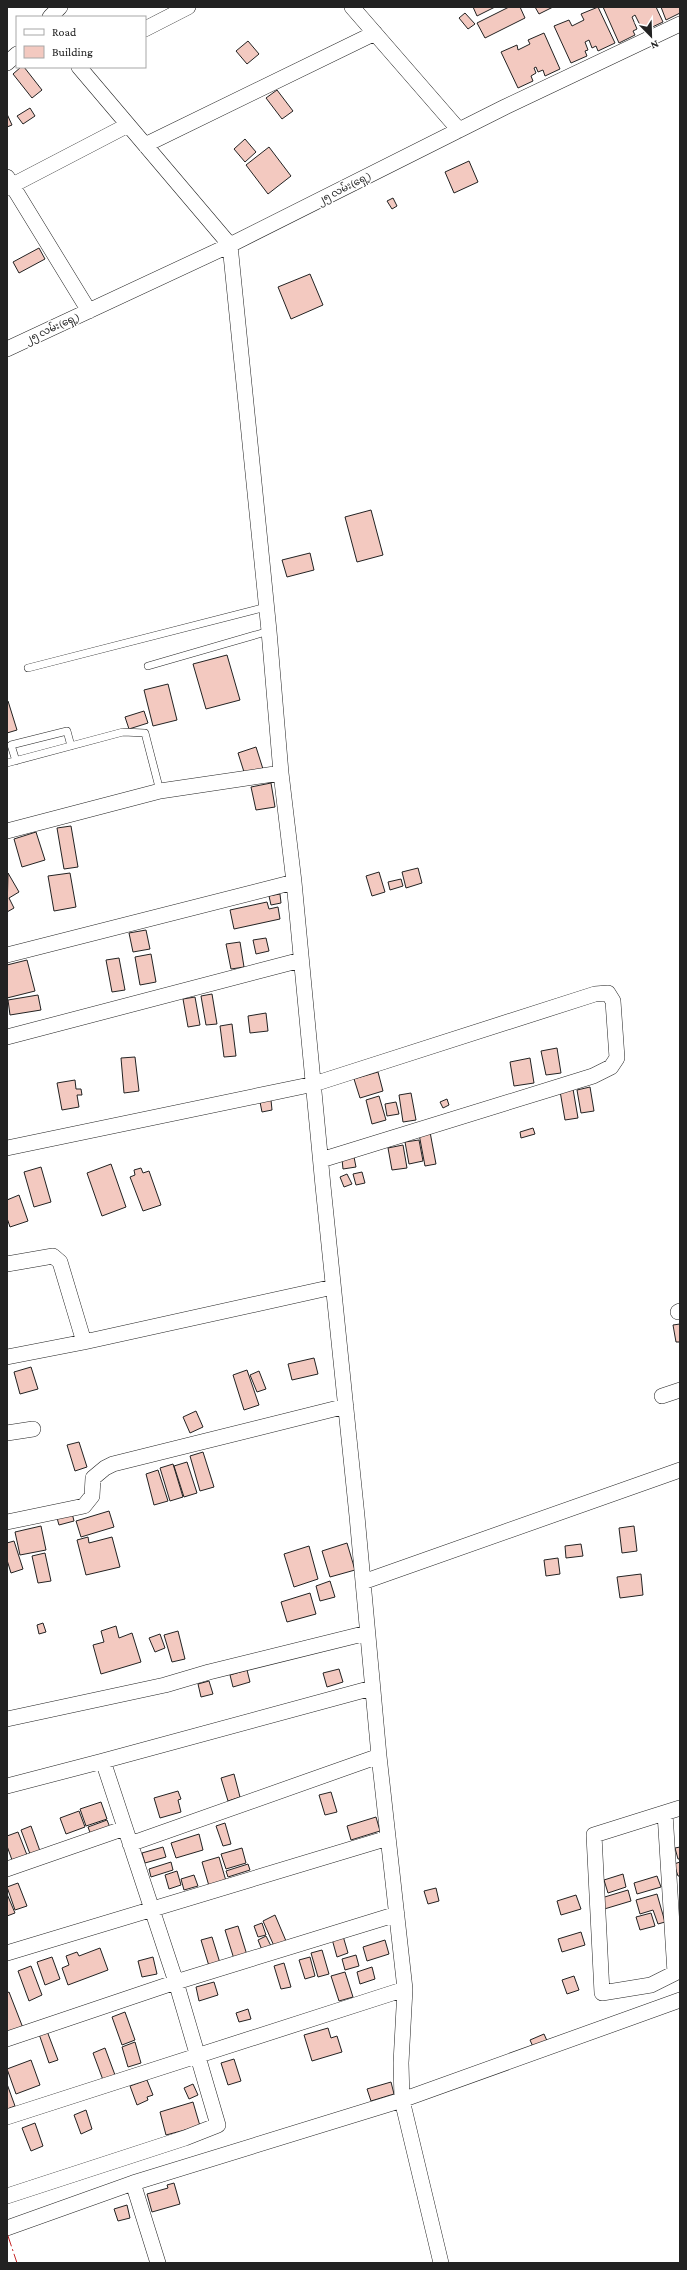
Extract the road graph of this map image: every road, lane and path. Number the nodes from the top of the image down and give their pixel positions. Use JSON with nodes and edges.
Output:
{"nodes":[{"id":1,"x":60,"y":7,"type":"edge"},
{"id":2,"x":188,"y":7,"type":"edge"},
{"id":3,"x":352,"y":7,"type":"edge"},
{"id":4,"x":51,"y":16,"type":"edge"},
{"id":5,"x":680,"y":24,"type":"edge"},
{"id":6,"x":146,"y":28,"type":"edge"},
{"id":7,"x":374,"y":33,"type":"junction"},
{"id":8,"x":16,"y":55,"type":"edge"},
{"id":9,"x":7,"y":64,"type":"edge"},
{"id":10,"x":80,"y":68,"type":"edge"},
{"id":11,"x":128,"y":125,"type":"junction"},
{"id":12,"x":459,"y":130,"type":"junction"},
{"id":13,"x":145,"y":145,"type":"junction"},
{"id":14,"x":9,"y":184,"type":"edge"},
{"id":15,"x":230,"y":245,"type":"junction"},
{"id":16,"x":88,"y":311,"type":"junction"},
{"id":17,"x":7,"y":349,"type":"edge"},
{"id":18,"x":266,"y":607,"type":"junction"},
{"id":19,"x":269,"y":631,"type":"junction"},
{"id":20,"x":148,"y":666,"type":"dead end"},
{"id":21,"x":28,"y":668,"type":"dead end"},
{"id":22,"x":71,"y":746,"type":"junction"},
{"id":23,"x":16,"y":761,"type":"junction"},
{"id":24,"x":7,"y":763,"type":"edge"},
{"id":25,"x":281,"y":773,"type":"junction"},
{"id":26,"x":160,"y":791,"type":"junction"},
{"id":27,"x":7,"y":831,"type":"edge"},
{"id":28,"x":294,"y":882,"type":"junction"},
{"id":29,"x":7,"y":955,"type":"edge"},
{"id":30,"x":301,"y":960,"type":"junction"},
{"id":31,"x":7,"y":1037,"type":"edge"},
{"id":32,"x":314,"y":1084,"type":"junction"},
{"id":33,"x":7,"y":1148,"type":"edge"},
{"id":34,"x":321,"y":1160,"type":"junction"},
{"id":35,"x":7,"y":1264,"type":"edge"},
{"id":36,"x":333,"y":1287,"type":"junction"},
{"id":37,"x":84,"y":1342,"type":"junction"},
{"id":38,"x":7,"y":1357,"type":"edge"},
{"id":39,"x":680,"y":1390,"type":"edge"},
{"id":40,"x":662,"y":1396,"type":"dead end"},
{"id":41,"x":346,"y":1406,"type":"junction"},
{"id":42,"x":33,"y":1428,"type":"dead end"},
{"id":43,"x":7,"y":1433,"type":"edge"},
{"id":44,"x":680,"y":1470,"type":"edge"},
{"id":45,"x":7,"y":1522,"type":"edge"},
{"id":46,"x":363,"y":1582,"type":"junction"},
{"id":47,"x":367,"y":1633,"type":"junction"},
{"id":48,"x":372,"y":1688,"type":"junction"},
{"id":49,"x":7,"y":1719,"type":"edge"},
{"id":50,"x":379,"y":1756,"type":"junction"},
{"id":51,"x":103,"y":1761,"type":"junction"},
{"id":52,"x":7,"y":1786,"type":"edge"},
{"id":53,"x":680,"y":1808,"type":"edge"},
{"id":54,"x":665,"y":1813,"type":"junction"},
{"id":55,"x":125,"y":1828,"type":"junction"},
{"id":56,"x":388,"y":1838,"type":"junction"},
{"id":57,"x":130,"y":1844,"type":"junction"},
{"id":58,"x":7,"y":1869,"type":"edge"},
{"id":59,"x":152,"y":1909,"type":"junction"},
{"id":60,"x":396,"y":1914,"type":"junction"},
{"id":61,"x":7,"y":1953,"type":"edge"},
{"id":62,"x":176,"y":1982,"type":"junction"},
{"id":63,"x":405,"y":1989,"type":"junction"},
{"id":64,"x":680,"y":2000,"type":"edge"},
{"id":65,"x":7,"y":2039,"type":"edge"},
{"id":66,"x":197,"y":2057,"type":"junction"},
{"id":67,"x":402,"y":2100,"type":"junction"},
{"id":68,"x":7,"y":2117,"type":"edge"},
{"id":69,"x":133,"y":2183,"type":"junction"},
{"id":70,"x":7,"y":2196,"type":"edge"},
{"id":71,"x":7,"y":2228,"type":"edge"},
{"id":72,"x":158,"y":2263,"type":"edge"},
{"id":73,"x":441,"y":2263,"type":"edge"}],
"edges":[{"from":1,"to":4,"type":"street"},
{"from":2,"to":6,"type":"street"},
{"from":3,"to":7,"type":"street"},
{"from":5,"to":12,"type":"street","name":"၂၅ လမ်း(ရှေ့)"},
{"from":7,"to":12,"type":"street"},
{"from":7,"to":13,"type":"street"},
{"from":8,"to":9,"type":"street"},
{"from":10,"to":11,"type":"street"},
{"from":11,"to":13,"type":"street"},
{"from":11,"to":14,"type":"street"},
{"from":12,"to":15,"type":"street","name":"၂၅ လမ်း(ရှေ့)"},
{"from":13,"to":15,"type":"street"},
{"from":14,"to":16,"type":"street"},
{"from":15,"to":16,"type":"street","name":"၂၅ လမ်း(ရှေ့)"},
{"from":15,"to":18,"type":"street"},
{"from":16,"to":17,"type":"street","name":"၂၅ လမ်း(ရှေ့)"},
{"from":18,"to":19,"type":"street"},
{"from":18,"to":21,"type":"lane"},
{"from":19,"to":20,"type":"lane"},
{"from":19,"to":25,"type":"street"},
{"from":22,"to":23,"type":"lane"},
{"from":22,"to":23,"type":"lane"},
{"from":22,"to":26,"type":"lane"},
{"from":23,"to":24,"type":"lane"},
{"from":25,"to":26,"type":"street"},
{"from":25,"to":28,"type":"street"},
{"from":26,"to":27,"type":"street"},
{"from":28,"to":29,"type":"street"},
{"from":28,"to":30,"type":"street"},
{"from":30,"to":31,"type":"street"},
{"from":30,"to":32,"type":"street"},
{"from":32,"to":33,"type":"street"},
{"from":32,"to":34,"type":"street"},
{"from":32,"to":34,"type":"street"},
{"from":34,"to":36,"type":"street"},
{"from":35,"to":37,"type":"street"},
{"from":36,"to":37,"type":"street"},
{"from":36,"to":41,"type":"street"},
{"from":37,"to":38,"type":"street"},
{"from":39,"to":40,"type":"street"},
{"from":41,"to":45,"type":"street"},
{"from":41,"to":46,"type":"street"},
{"from":42,"to":43,"type":"street"},
{"from":44,"to":46,"type":"street"},
{"from":46,"to":47,"type":"street"},
{"from":47,"to":48,"type":"street"},
{"from":47,"to":49,"type":"street"},
{"from":48,"to":50,"type":"street"},
{"from":48,"to":51,"type":"street"},
{"from":50,"to":56,"type":"street"},
{"from":50,"to":57,"type":"street"},
{"from":51,"to":52,"type":"street"},
{"from":51,"to":55,"type":"street"},
{"from":53,"to":54,"type":"street"},
{"from":54,"to":54,"type":"street"},
{"from":55,"to":57,"type":"street"},
{"from":55,"to":58,"type":"street"},
{"from":56,"to":59,"type":"street"},
{"from":56,"to":60,"type":"street"},
{"from":57,"to":59,"type":"street"},
{"from":59,"to":61,"type":"street"},
{"from":59,"to":62,"type":"street"},
{"from":60,"to":62,"type":"street"},
{"from":60,"to":63,"type":"street"},
{"from":62,"to":65,"type":"street"},
{"from":62,"to":66,"type":"street"},
{"from":63,"to":66,"type":"street"},
{"from":63,"to":67,"type":"street"},
{"from":64,"to":67,"type":"street"},
{"from":66,"to":68,"type":"street"},
{"from":66,"to":70,"type":"street"},
{"from":67,"to":69,"type":"street"},
{"from":67,"to":73,"type":"street"},
{"from":69,"to":71,"type":"street"},
{"from":69,"to":72,"type":"street"}]}
